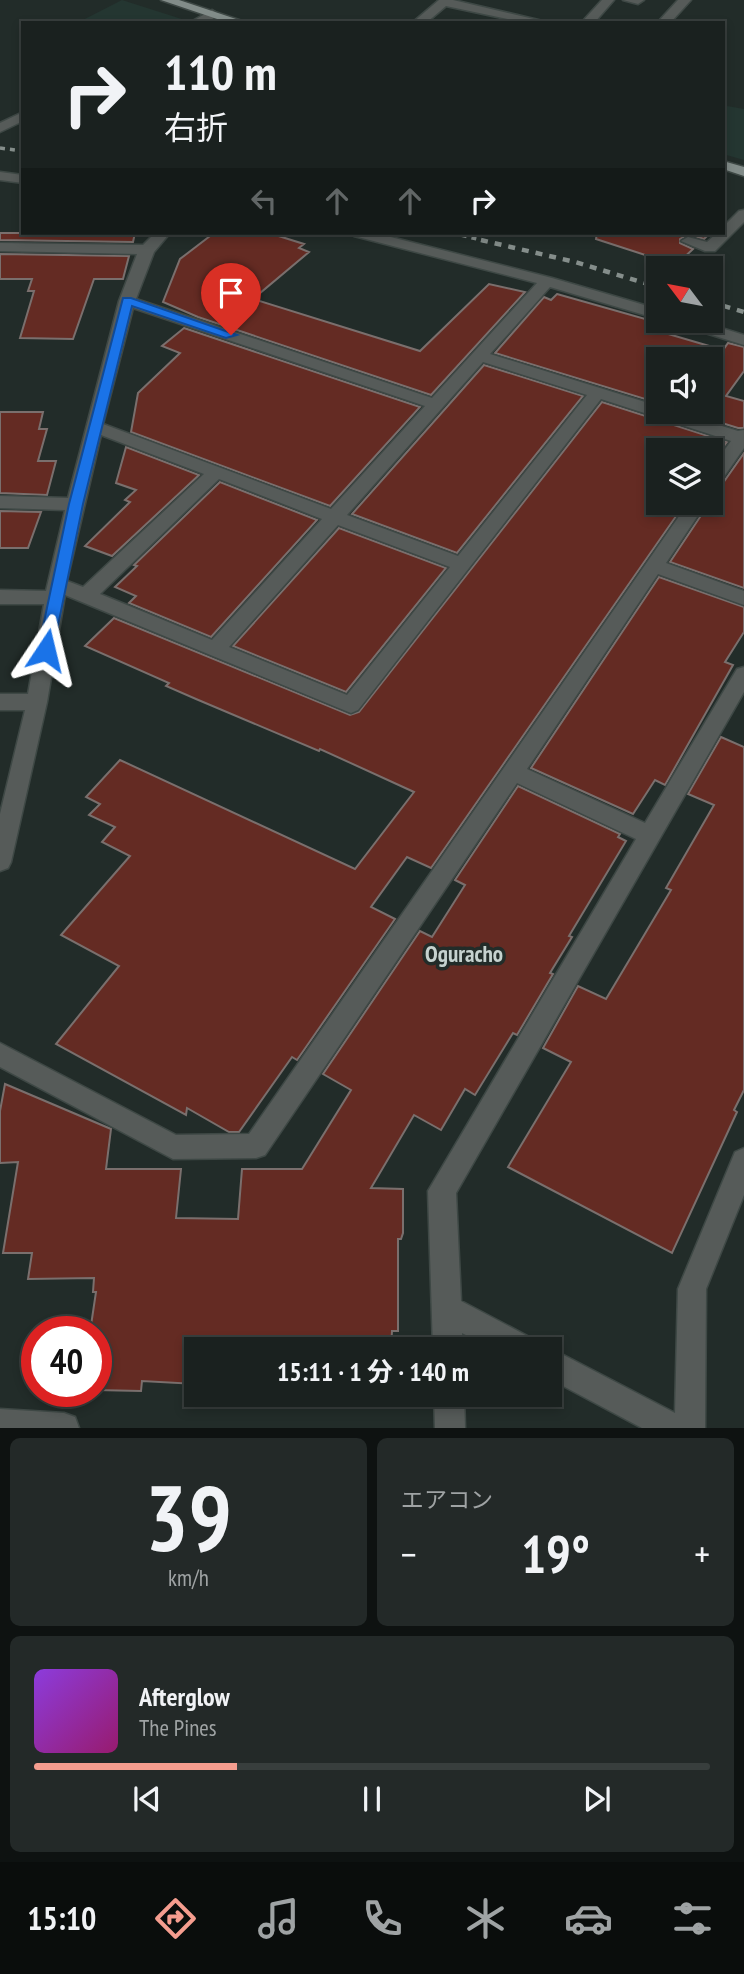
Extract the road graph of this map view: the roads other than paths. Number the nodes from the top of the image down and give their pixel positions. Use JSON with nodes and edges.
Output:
{"nodes":[{"id":1,"x":166,"y":0,"type":"edge"},
{"id":2,"x":608,"y":0,"type":"edge"},
{"id":3,"x":629,"y":0,"type":"edge"},
{"id":4,"x":639,"y":0,"type":"edge"},
{"id":5,"x":685,"y":0,"type":"edge"},
{"id":6,"x":445,"y":1,"type":"edge"},
{"id":7,"x":212,"y":14,"type":"junction"},
{"id":8,"x":199,"y":21,"type":"edge"},
{"id":9,"x":235,"y":21,"type":"edge"},
{"id":10,"x":420,"y":21,"type":"edge"},
{"id":11,"x":536,"y":21,"type":"edge"},
{"id":12,"x":589,"y":21,"type":"edge"},
{"id":13,"x":665,"y":21,"type":"edge"},
{"id":14,"x":21,"y":117,"type":"edge"},
{"id":15,"x":0,"y":128,"type":"edge"},
{"id":16,"x":725,"y":166,"type":"edge"},
{"id":17,"x":744,"y":172,"type":"edge"},
{"id":18,"x":0,"y":176,"type":"edge"},
{"id":19,"x":21,"y":179,"type":"edge"},
{"id":20,"x":744,"y":214,"type":"edge"},
{"id":21,"x":725,"y":233,"type":"edge"},
{"id":22,"x":161,"y":235,"type":"edge"},
{"id":23,"x":367,"y":235,"type":"edge"},
{"id":24,"x":723,"y":235,"type":"edge"},
{"id":25,"x":688,"y":241,"type":"dead end"},
{"id":26,"x":0,"y":247,"type":"edge"},
{"id":27,"x":148,"y":250,"type":"junction"},
{"id":28,"x":547,"y":281,"type":"junction"},
{"id":29,"x":127,"y":301,"type":"junction"},
{"id":30,"x":646,"y":310,"type":"edge"},
{"id":31,"x":721,"y":333,"type":"edge"},
{"id":32,"x":744,"y":340,"type":"edge"},
{"id":33,"x":480,"y":356,"type":"junction"},
{"id":34,"x":597,"y":392,"type":"junction"},
{"id":35,"x":438,"y":405,"type":"junction"},
{"id":36,"x":94,"y":426,"type":"junction"},
{"id":37,"x":743,"y":438,"type":"edge"},
{"id":38,"x":723,"y":466,"type":"edge"},
{"id":39,"x":216,"y":472,"type":"junction"},
{"id":40,"x":0,"y":502,"type":"edge"},
{"id":41,"x":76,"y":504,"type":"junction"},
{"id":42,"x":689,"y":515,"type":"edge"},
{"id":43,"x":336,"y":517,"type":"junction"},
{"id":44,"x":463,"y":565,"type":"junction"},
{"id":45,"x":655,"y":566,"type":"junction"},
{"id":46,"x":56,"y":591,"type":"junction"},
{"id":47,"x":86,"y":596,"type":"junction"},
{"id":48,"x":0,"y":597,"type":"edge"},
{"id":49,"x":744,"y":598,"type":"edge"},
{"id":50,"x":215,"y":649,"type":"junction"},
{"id":51,"x":744,"y":674,"type":"edge"},
{"id":52,"x":0,"y":702,"type":"edge"},
{"id":53,"x":37,"y":702,"type":"junction"},
{"id":54,"x":514,"y":772,"type":"junction"},
{"id":55,"x":650,"y":835,"type":"junction"},
{"id":56,"x":0,"y":862,"type":"edge"},
{"id":57,"x":0,"y":1054,"type":"edge"},
{"id":58,"x":744,"y":1161,"type":"edge"},
{"id":59,"x":446,"y":1308,"type":"junction"},
{"id":60,"x":447,"y":1337,"type":"edge"},
{"id":61,"x":500,"y":1337,"type":"edge"},
{"id":62,"x":562,"y":1369,"type":"edge"},
{"id":63,"x":449,"y":1407,"type":"edge"},
{"id":64,"x":0,"y":1424,"type":"edge"},
{"id":65,"x":65,"y":1428,"type":"edge"},
{"id":66,"x":450,"y":1428,"type":"edge"},
{"id":67,"x":673,"y":1428,"type":"edge"},
{"id":68,"x":690,"y":1428,"type":"edge"}],
"edges":[{"from":1,"to":7,"type":"main road"},
{"from":2,"to":12,"type":"street"},
{"from":3,"to":4,"type":"street"},
{"from":5,"to":13,"type":"street"},
{"from":6,"to":10,"type":"street"},
{"from":6,"to":11,"type":"street"},
{"from":7,"to":8,"type":"street"},
{"from":7,"to":9,"type":"main road"},
{"from":14,"to":15,"type":"street"},
{"from":16,"to":17,"type":"main road"},
{"from":18,"to":19,"type":"street"},
{"from":20,"to":21,"type":"street"},
{"from":22,"to":27,"type":"street"},
{"from":23,"to":28,"type":"street"},
{"from":24,"to":25,"type":"street"},
{"from":26,"to":27,"type":"street"},
{"from":27,"to":29,"type":"street"},
{"from":28,"to":30,"type":"street"},
{"from":28,"to":33,"type":"street"},
{"from":29,"to":35,"type":"street"},
{"from":29,"to":36,"type":"street"},
{"from":31,"to":32,"type":"street"},
{"from":33,"to":34,"type":"street"},
{"from":33,"to":35,"type":"street"},
{"from":34,"to":37,"type":"street"},
{"from":34,"to":44,"type":"street"},
{"from":35,"to":43,"type":"street"},
{"from":36,"to":39,"type":"street"},
{"from":36,"to":41,"type":"street"},
{"from":37,"to":38,"type":"street"},
{"from":39,"to":43,"type":"street"},
{"from":39,"to":47,"type":"street"},
{"from":40,"to":41,"type":"street"},
{"from":41,"to":46,"type":"street"},
{"from":42,"to":45,"type":"street"},
{"from":43,"to":44,"type":"street"},
{"from":43,"to":50,"type":"street"},
{"from":44,"to":50,"type":"street"},
{"from":45,"to":49,"type":"street"},
{"from":45,"to":54,"type":"street"},
{"from":46,"to":47,"type":"street"},
{"from":46,"to":48,"type":"street"},
{"from":46,"to":53,"type":"street"},
{"from":47,"to":50,"type":"street"},
{"from":51,"to":55,"type":"street"},
{"from":52,"to":53,"type":"street"},
{"from":53,"to":56,"type":"street"},
{"from":54,"to":55,"type":"street"},
{"from":54,"to":57,"type":"street"},
{"from":55,"to":59,"type":"street"},
{"from":58,"to":68,"type":"street"},
{"from":59,"to":60,"type":"street"},
{"from":59,"to":61,"type":"street"},
{"from":62,"to":67,"type":"street"},
{"from":63,"to":66,"type":"street"},
{"from":64,"to":65,"type":"street"}]}
